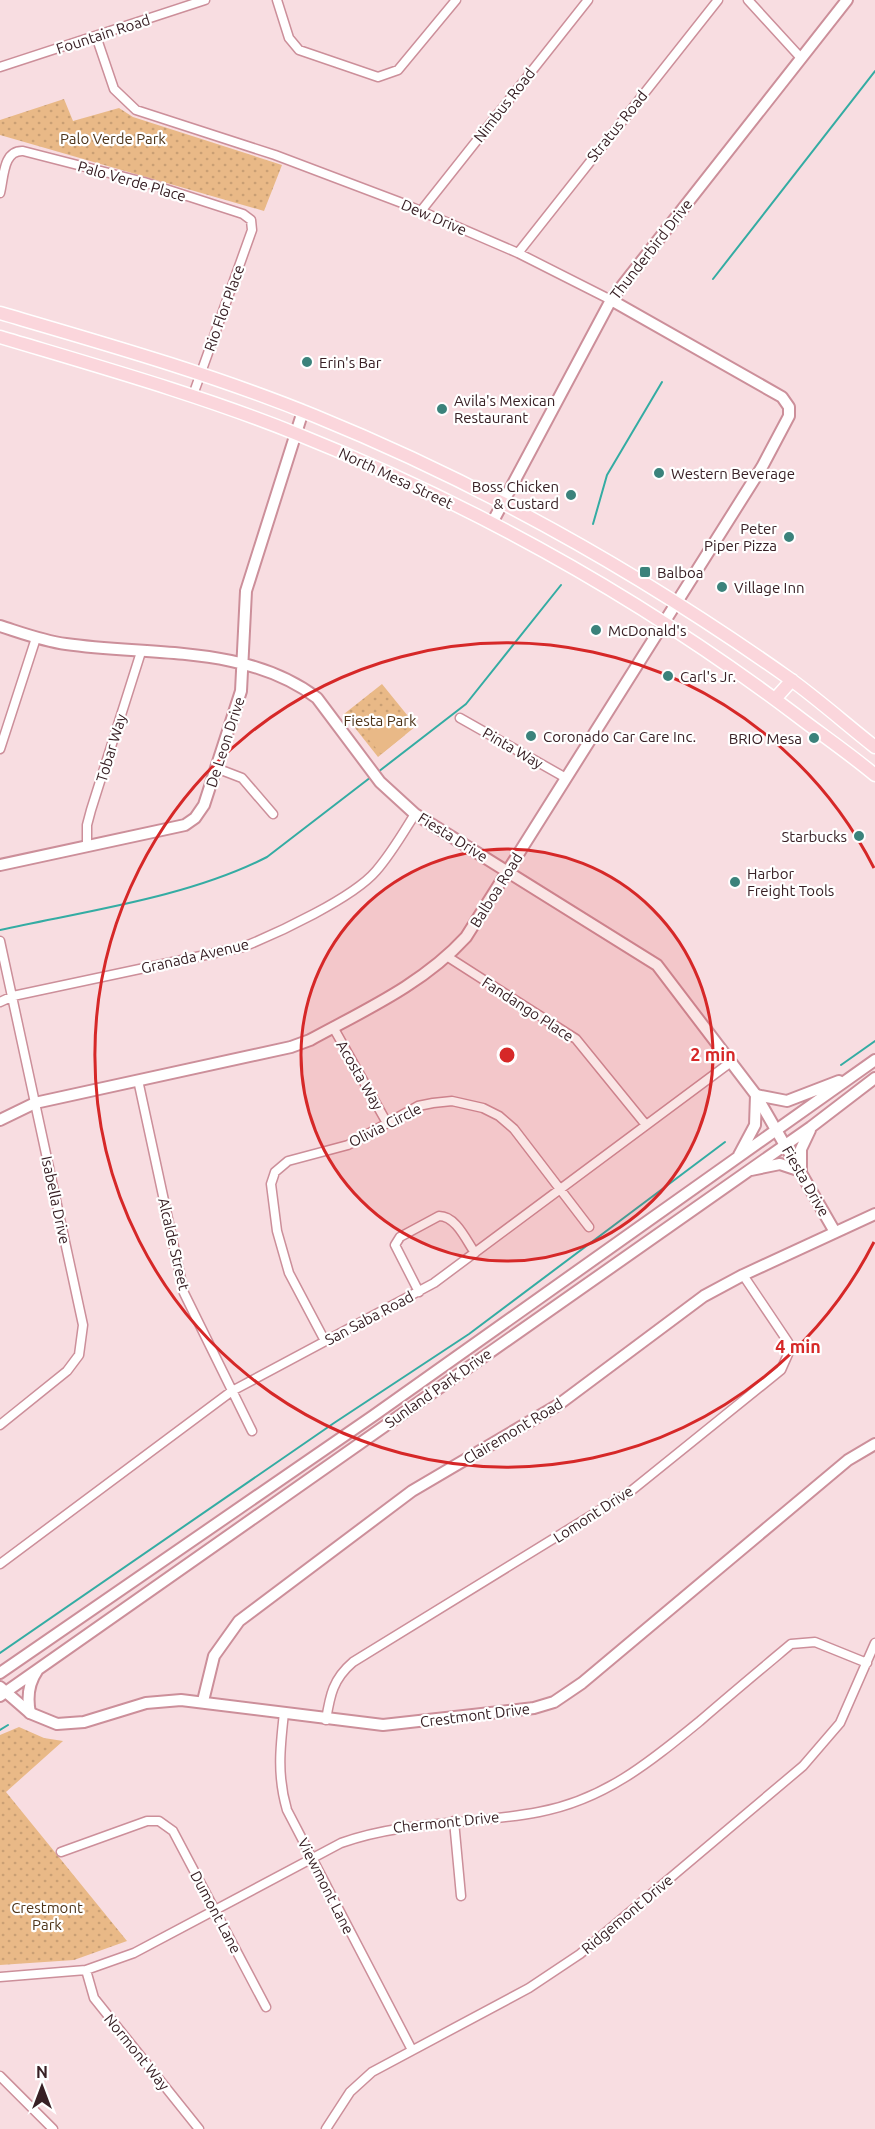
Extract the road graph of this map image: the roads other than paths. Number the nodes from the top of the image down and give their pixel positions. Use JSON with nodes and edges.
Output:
{"nodes":[{"id":1,"x":205,"y":0,"type":"edge"},
{"id":2,"x":277,"y":0,"type":"edge"},
{"id":3,"x":456,"y":0,"type":"edge"},
{"id":4,"x":588,"y":0,"type":"edge"},
{"id":5,"x":718,"y":0,"type":"edge"},
{"id":6,"x":748,"y":0,"type":"edge"},
{"id":7,"x":848,"y":0,"type":"edge"},
{"id":8,"x":96,"y":36,"type":"junction"},
{"id":9,"x":801,"y":58,"type":"junction"},
{"id":10,"x":0,"y":67,"type":"edge"},
{"id":11,"x":0,"y":193,"type":"edge"},
{"id":12,"x":421,"y":211,"type":"junction"},
{"id":13,"x":251,"y":220,"type":"joint"},
{"id":14,"x":518,"y":254,"type":"junction"},
{"id":15,"x":611,"y":300,"type":"junction"},
{"id":16,"x":0,"y":313,"type":"edge"},
{"id":17,"x":0,"y":338,"type":"edge"},
{"id":18,"x":200,"y":373,"type":"junction"},
{"id":19,"x":193,"y":395,"type":"junction"},
{"id":20,"x":789,"y":407,"type":"joint"},
{"id":21,"x":303,"y":411,"type":"junction"},
{"id":22,"x":296,"y":433,"type":"junction"},
{"id":23,"x":502,"y":502,"type":"junction"},
{"id":24,"x":492,"y":523,"type":"junction"},
{"id":25,"x":676,"y":602,"type":"junction"},
{"id":26,"x":663,"y":622,"type":"junction"},
{"id":27,"x":0,"y":626,"type":"edge"},
{"id":28,"x":36,"y":638,"type":"junction"},
{"id":29,"x":141,"y":652,"type":"junction"},
{"id":30,"x":243,"y":663,"type":"junction"},
{"id":31,"x":792,"y":680,"type":"junction"},
{"id":32,"x":775,"y":699,"type":"junction"},
{"id":33,"x":460,"y":718,"type":"dead end"},
{"id":34,"x":875,"y":747,"type":"edge"},
{"id":35,"x":0,"y":749,"type":"edge"},
{"id":36,"x":216,"y":768,"type":"junction"},
{"id":37,"x":875,"y":775,"type":"edge"},
{"id":38,"x":566,"y":778,"type":"junction"},
{"id":39,"x":273,"y":814,"type":"dead end"},
{"id":40,"x":416,"y":814,"type":"junction"},
{"id":41,"x":87,"y":846,"type":"junction"},
{"id":42,"x":0,"y":865,"type":"edge"},
{"id":43,"x":508,"y":872,"type":"junction"},
{"id":44,"x":0,"y":941,"type":"edge"},
{"id":45,"x":448,"y":957,"type":"junction"},
{"id":46,"x":13,"y":996,"type":"junction"},
{"id":47,"x":0,"y":1002,"type":"edge"},
{"id":48,"x":333,"y":1028,"type":"junction"},
{"id":49,"x":875,"y":1060,"type":"edge"},
{"id":50,"x":731,"y":1062,"type":"junction"},
{"id":51,"x":852,"y":1076,"type":"junction"},
{"id":52,"x":875,"y":1078,"type":"edge"},
{"id":53,"x":138,"y":1080,"type":"junction"},
{"id":54,"x":756,"y":1095,"type":"junction"},
{"id":55,"x":35,"y":1103,"type":"junction"},
{"id":56,"x":0,"y":1120,"type":"edge"},
{"id":57,"x":387,"y":1123,"type":"junction"},
{"id":58,"x":646,"y":1125,"type":"junction"},
{"id":59,"x":811,"y":1127,"type":"junction"},
{"id":60,"x":777,"y":1130,"type":"junction"},
{"id":61,"x":784,"y":1144,"type":"junction"},
{"id":62,"x":735,"y":1160,"type":"junction"},
{"id":63,"x":746,"y":1171,"type":"junction"},
{"id":64,"x":801,"y":1171,"type":"junction"},
{"id":65,"x":561,"y":1189,"type":"junction"},
{"id":66,"x":875,"y":1214,"type":"edge"},
{"id":67,"x":589,"y":1227,"type":"dead end"},
{"id":68,"x":835,"y":1232,"type":"junction"},
{"id":69,"x":475,"y":1253,"type":"junction"},
{"id":70,"x":743,"y":1275,"type":"junction"},
{"id":71,"x":419,"y":1292,"type":"junction"},
{"id":72,"x":325,"y":1341,"type":"junction"},
{"id":73,"x":232,"y":1391,"type":"junction"},
{"id":74,"x":0,"y":1425,"type":"edge"},
{"id":75,"x":252,"y":1431,"type":"dead end"},
{"id":76,"x":875,"y":1444,"type":"edge"},
{"id":77,"x":0,"y":1564,"type":"edge"},
{"id":78,"x":875,"y":1643,"type":"edge"},
{"id":79,"x":867,"y":1663,"type":"junction"},
{"id":80,"x":38,"y":1669,"type":"junction"},
{"id":81,"x":0,"y":1673,"type":"edge"},
{"id":82,"x":2,"y":1692,"type":"edge"},
{"id":83,"x":203,"y":1701,"type":"junction"},
{"id":84,"x":30,"y":1713,"type":"junction"},
{"id":85,"x":284,"y":1713,"type":"junction"},
{"id":86,"x":326,"y":1720,"type":"junction"},
{"id":87,"x":454,"y":1821,"type":"junction"},
{"id":88,"x":61,"y":1852,"type":"dead end"},
{"id":89,"x":312,"y":1858,"type":"junction"},
{"id":90,"x":461,"y":1896,"type":"dead end"},
{"id":91,"x":214,"y":1910,"type":"junction"},
{"id":92,"x":86,"y":1970,"type":"junction"},
{"id":93,"x":0,"y":1977,"type":"edge"},
{"id":94,"x":266,"y":2007,"type":"dead end"},
{"id":95,"x":412,"y":2050,"type":"junction"},
{"id":96,"x":0,"y":2076,"type":"edge"},
{"id":97,"x":53,"y":2129,"type":"edge"},
{"id":98,"x":199,"y":2129,"type":"edge"},
{"id":99,"x":326,"y":2129,"type":"edge"}],
"edges":[{"from":1,"to":8,"type":"street","name":"Fountain Road"},
{"from":2,"to":3,"type":"street"},
{"from":4,"to":12,"type":"street","name":"Nimbus Road"},
{"from":5,"to":14,"type":"street","name":"Stratus Road"},
{"from":6,"to":9,"type":"street"},
{"from":7,"to":9,"type":"street","name":"Thunderbird Drive"},
{"from":8,"to":10,"type":"street","name":"Fountain Road"},
{"from":8,"to":12,"type":"street","name":"Dew Drive"},
{"from":9,"to":15,"type":"street","name":"Thunderbird Drive"},
{"from":11,"to":13,"type":"street","name":"Palo Verde Place"},
{"from":12,"to":14,"type":"street","name":"Dew Drive"},
{"from":13,"to":18,"type":"street","name":"Rio Flor Place"},
{"from":14,"to":15,"type":"street","name":"Dew Drive"},
{"from":15,"to":20,"type":"street","name":"Dew Drive"},
{"from":15,"to":23,"type":"street","name":"Thunderbird Drive"},
{"from":16,"to":18,"type":"main road","name":"North Mesa Street"},
{"from":17,"to":19,"type":"main road","name":"North Mesa Street"},
{"from":18,"to":19,"type":"street","name":"Rio Flor Place"},
{"from":18,"to":21,"type":"main road","name":"North Mesa Street"},
{"from":19,"to":22,"type":"main road","name":"North Mesa Street"},
{"from":20,"to":25,"type":"street","name":"Balboa Road"},
{"from":21,"to":22,"type":"street","name":"De Leon Drive"},
{"from":21,"to":23,"type":"main road","name":"North Mesa Street"},
{"from":22,"to":24,"type":"main road","name":"North Mesa Street"},
{"from":22,"to":30,"type":"street","name":"De Leon Drive"},
{"from":23,"to":24,"type":"street","name":"Thunderbird Drive"},
{"from":23,"to":25,"type":"main road","name":"North Mesa Street"},
{"from":24,"to":26,"type":"main road","name":"North Mesa Street"},
{"from":25,"to":26,"type":"street","name":"Balboa Road"},
{"from":25,"to":31,"type":"main road","name":"North Mesa Street"},
{"from":26,"to":32,"type":"main road","name":"North Mesa Street"},
{"from":26,"to":38,"type":"street","name":"Balboa Road"},
{"from":27,"to":28,"type":"street","name":"Fiesta Drive"},
{"from":28,"to":29,"type":"street","name":"Fiesta Drive"},
{"from":28,"to":35,"type":"street"},
{"from":29,"to":30,"type":"street","name":"Fiesta Drive"},
{"from":29,"to":41,"type":"street","name":"Tobar Way"},
{"from":30,"to":36,"type":"street","name":"De Leon Drive"},
{"from":30,"to":40,"type":"street","name":"Fiesta Drive"},
{"from":31,"to":32,"type":"main road"},
{"from":31,"to":34,"type":"main road","name":"North Mesa Street"},
{"from":32,"to":37,"type":"main road","name":"North Mesa Street"},
{"from":33,"to":38,"type":"street","name":"Pinta Way"},
{"from":36,"to":39,"type":"street"},
{"from":36,"to":41,"type":"street","name":"De Leon Drive"},
{"from":38,"to":43,"type":"street","name":"Balboa Road"},
{"from":40,"to":43,"type":"street","name":"Fiesta Drive"},
{"from":40,"to":46,"type":"street","name":"Granada Avenue"},
{"from":41,"to":42,"type":"street","name":"De Leon Drive"},
{"from":43,"to":45,"type":"street","name":"Balboa Road"},
{"from":43,"to":50,"type":"street","name":"Fiesta Drive"},
{"from":44,"to":46,"type":"street","name":"Isabella Drive"},
{"from":45,"to":48,"type":"street","name":"Balboa Road"},
{"from":45,"to":58,"type":"street","name":"Fandango Place"},
{"from":46,"to":47,"type":"street","name":"Granada Avenue"},
{"from":46,"to":55,"type":"street","name":"Isabella Drive"},
{"from":48,"to":53,"type":"street","name":"Balboa Road"},
{"from":48,"to":57,"type":"street","name":"Acosta Way"},
{"from":49,"to":51,"type":"street","name":"Sunland Park Drive"},
{"from":50,"to":54,"type":"street","name":"Fiesta Drive"},
{"from":50,"to":58,"type":"street","name":"San Saba Road"},
{"from":51,"to":54,"type":"street"},
{"from":51,"to":60,"type":"street","name":"Sunland Park Drive"},
{"from":52,"to":59,"type":"street","name":"Sunland Park Drive"},
{"from":53,"to":55,"type":"street","name":"Balboa Road"},
{"from":53,"to":73,"type":"street","name":"Alcalde Street"},
{"from":54,"to":60,"type":"street","name":"Fiesta Drive"},
{"from":54,"to":62,"type":"street"},
{"from":55,"to":56,"type":"street","name":"Balboa Road"},
{"from":55,"to":74,"type":"street","name":"Isabella Drive"},
{"from":57,"to":65,"type":"street","name":"Olivia Circle"},
{"from":57,"to":72,"type":"street","name":"Olivia Circle"},
{"from":58,"to":65,"type":"street","name":"San Saba Road"},
{"from":59,"to":61,"type":"street","name":"Sunland Park Drive"},
{"from":59,"to":64,"type":"street"},
{"from":60,"to":61,"type":"street","name":"Fiesta Drive"},
{"from":60,"to":62,"type":"street","name":"Sunland Park Drive"},
{"from":61,"to":63,"type":"street","name":"Sunland Park Drive"},
{"from":61,"to":64,"type":"street","name":"Fiesta Drive"},
{"from":62,"to":81,"type":"street","name":"Sunland Park Drive"},
{"from":63,"to":64,"type":"street"},
{"from":63,"to":80,"type":"street","name":"Sunland Park Drive"},
{"from":64,"to":68,"type":"street","name":"Fiesta Drive"},
{"from":65,"to":67,"type":"street","name":"Olivia Circle"},
{"from":65,"to":69,"type":"street","name":"San Saba Road"},
{"from":66,"to":68,"type":"street","name":"Clairemont Road"},
{"from":68,"to":70,"type":"street","name":"Clairemont Road"},
{"from":69,"to":71,"type":"street","name":"San Saba Road"},
{"from":69,"to":71,"type":"street"},
{"from":70,"to":83,"type":"street","name":"Clairemont Road"},
{"from":70,"to":86,"type":"street","name":"Lomont Drive"},
{"from":71,"to":72,"type":"street","name":"San Saba Road"},
{"from":72,"to":73,"type":"street","name":"San Saba Road"},
{"from":73,"to":75,"type":"street","name":"Alcalde Street"},
{"from":73,"to":77,"type":"street","name":"San Saba Road"},
{"from":76,"to":86,"type":"street","name":"Crestmont Drive"},
{"from":78,"to":79,"type":"street","name":"Ridgemont Drive"},
{"from":79,"to":87,"type":"street","name":"Chermont Drive"},
{"from":79,"to":95,"type":"street","name":"Ridgemont Drive"},
{"from":80,"to":82,"type":"street","name":"Sunland Park Drive"},
{"from":80,"to":84,"type":"street"},
{"from":82,"to":84,"type":"street","name":"Crestmont Drive"},
{"from":83,"to":84,"type":"street","name":"Crestmont Drive"},
{"from":83,"to":85,"type":"street","name":"Crestmont Drive"},
{"from":85,"to":86,"type":"street","name":"Crestmont Drive"},
{"from":85,"to":89,"type":"street","name":"Viewmont Lane"},
{"from":87,"to":89,"type":"street","name":"Chermont Drive"},
{"from":87,"to":90,"type":"street"},
{"from":88,"to":91,"type":"street","name":"Dumont Lane"},
{"from":89,"to":91,"type":"street","name":"Chermont Drive"},
{"from":89,"to":95,"type":"street","name":"Viewmont Lane"},
{"from":91,"to":92,"type":"street","name":"Chermont Drive"},
{"from":91,"to":94,"type":"street","name":"Dumont Lane"},
{"from":92,"to":93,"type":"street","name":"Chermont Drive"},
{"from":92,"to":98,"type":"street","name":"Normont Way"},
{"from":95,"to":99,"type":"street","name":"Ridgemont Drive"},
{"from":96,"to":97,"type":"street"}]}
